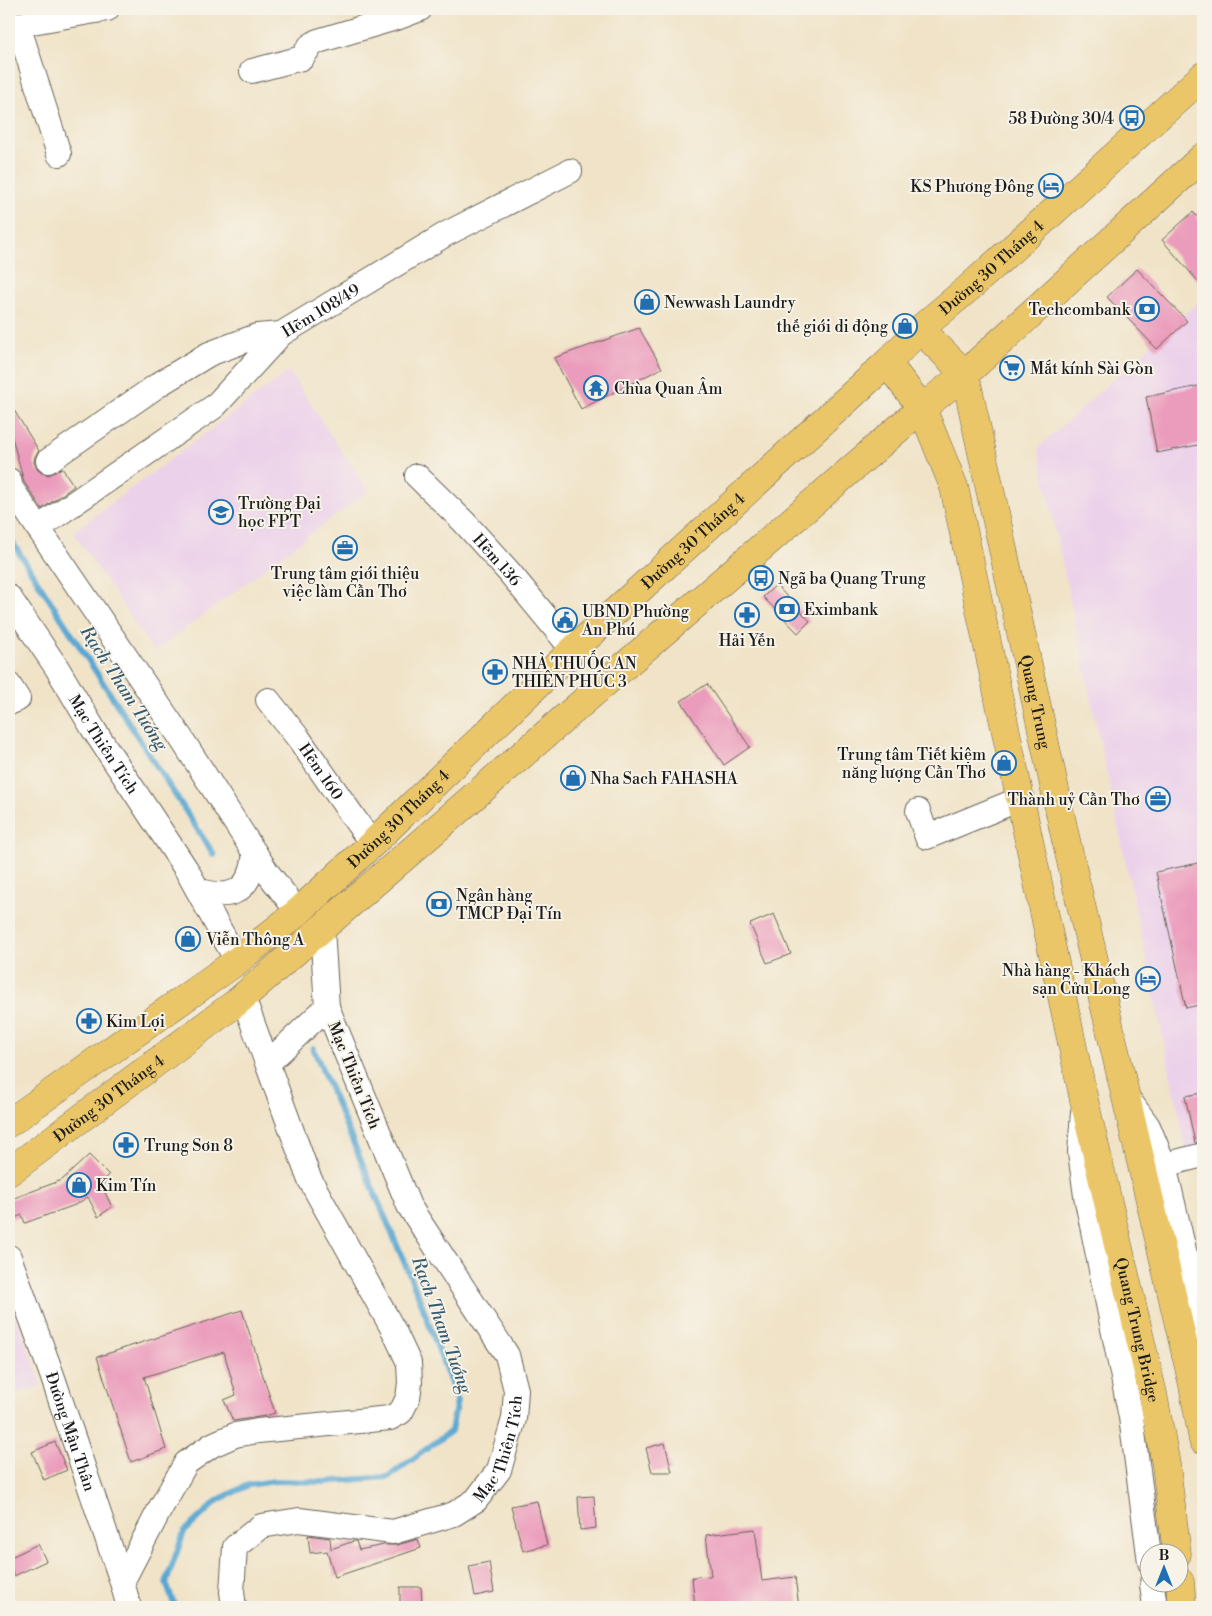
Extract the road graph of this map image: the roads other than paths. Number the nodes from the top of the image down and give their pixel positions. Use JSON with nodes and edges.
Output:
{"nodes":[{"id":1,"x":420,"y":9,"type":"edge"},
{"id":2,"x":95,"y":10,"type":"edge"},
{"id":3,"x":14,"y":25,"type":"edge"},
{"id":4,"x":252,"y":71,"type":"dead end"},
{"id":5,"x":1203,"y":76,"type":"edge"},
{"id":6,"x":59,"y":154,"type":"dead end"},
{"id":7,"x":1203,"y":158,"type":"edge"},
{"id":8,"x":570,"y":171,"type":"dead end"},
{"id":9,"x":920,"y":329,"type":"junction"},
{"id":10,"x":281,"y":334,"type":"junction"},
{"id":11,"x":887,"y":363,"type":"junction"},
{"id":12,"x":965,"y":374,"type":"junction"},
{"id":13,"x":922,"y":408,"type":"junction"},
{"id":14,"x":48,"y":461,"type":"dead end"},
{"id":15,"x":417,"y":476,"type":"dead end"},
{"id":16,"x":9,"y":480,"type":"edge"},
{"id":17,"x":38,"y":528,"type":"junction"},
{"id":18,"x":9,"y":597,"type":"edge"},
{"id":19,"x":573,"y":650,"type":"junction"},
{"id":20,"x":268,"y":700,"type":"dead end"},
{"id":21,"x":1020,"y":799,"type":"junction"},
{"id":22,"x":918,"y":811,"type":"dead end"},
{"id":23,"x":372,"y":844,"type":"junction"},
{"id":24,"x":255,"y":853,"type":"junction"},
{"id":25,"x":198,"y":890,"type":"junction"},
{"id":26,"x":298,"y":912,"type":"junction"},
{"id":27,"x":322,"y":928,"type":"junction"},
{"id":28,"x":237,"y":961,"type":"junction"},
{"id":29,"x":243,"y":997,"type":"junction"},
{"id":30,"x":327,"y":1007,"type":"junction"},
{"id":31,"x":268,"y":1064,"type":"junction"},
{"id":32,"x":1124,"y":1095,"type":"junction"},
{"id":33,"x":1085,"y":1104,"type":"junction"},
{"id":34,"x":9,"y":1124,"type":"edge"},
{"id":35,"x":1203,"y":1156,"type":"edge"},
{"id":36,"x":1164,"y":1164,"type":"junction"},
{"id":37,"x":9,"y":1172,"type":"edge"},
{"id":38,"x":9,"y":1257,"type":"edge"},
{"id":39,"x":1203,"y":1331,"type":"edge"},
{"id":40,"x":1203,"y":1440,"type":"edge"},
{"id":41,"x":1148,"y":1544,"type":"edge"},
{"id":42,"x":1176,"y":1544,"type":"edge"},
{"id":43,"x":122,"y":1582,"type":"junction"},
{"id":44,"x":1153,"y":1594,"type":"edge"},
{"id":45,"x":1181,"y":1594,"type":"edge"},
{"id":46,"x":129,"y":1607,"type":"edge"},
{"id":47,"x":234,"y":1607,"type":"edge"},
{"id":48,"x":1155,"y":1607,"type":"edge"},
{"id":49,"x":1182,"y":1607,"type":"edge"}],
"edges":[{"from":1,"to":4,"type":"street"},
{"from":2,"to":3,"type":"street"},
{"from":3,"to":6,"type":"street"},
{"from":5,"to":9,"type":"main road","name":"Đường 30 Tháng 4"},
{"from":7,"to":12,"type":"main road","name":"Đường 30 Tháng 4"},
{"from":8,"to":10,"type":"street","name":"Hẽm 108/49"},
{"from":9,"to":11,"type":"main road","name":"Đường 30 Tháng 4"},
{"from":9,"to":12,"type":"main road"},
{"from":10,"to":14,"type":"street","name":"Hẽm 108/49"},
{"from":10,"to":17,"type":"street"},
{"from":11,"to":13,"type":"main road"},
{"from":11,"to":19,"type":"main road","name":"Đường 30 Tháng 4"},
{"from":12,"to":13,"type":"main road","name":"Đường 30 Tháng 4"},
{"from":12,"to":32,"type":"main road","name":"Quang Trung"},
{"from":13,"to":21,"type":"main road"},
{"from":13,"to":27,"type":"main road","name":"Đường 30 Tháng 4"},
{"from":15,"to":19,"type":"street","name":"Hẽm 136"},
{"from":16,"to":17,"type":"street"},
{"from":17,"to":24,"type":"street"},
{"from":18,"to":25,"type":"street","name":"Mạc Thiên Tích"},
{"from":19,"to":23,"type":"main road","name":"Đường 30 Tháng 4"},
{"from":20,"to":23,"type":"street","name":"Hẽm 160"},
{"from":21,"to":22,"type":"street"},
{"from":21,"to":33,"type":"main road"},
{"from":23,"to":26,"type":"main road","name":"Đường 30 Tháng 4"},
{"from":24,"to":25,"type":"street"},
{"from":24,"to":26,"type":"street"},
{"from":25,"to":28,"type":"street","name":"Mạc Thiên Tích"},
{"from":26,"to":28,"type":"main road","name":"Đường 30 Tháng 4"},
{"from":27,"to":29,"type":"main road","name":"Đường 30 Tháng 4"},
{"from":27,"to":30,"type":"street","name":"Mạc Thiên Tích"},
{"from":28,"to":34,"type":"main road","name":"Đường 30 Tháng 4"},
{"from":29,"to":31,"type":"street"},
{"from":29,"to":37,"type":"main road","name":"Đường 30 Tháng 4"},
{"from":30,"to":31,"type":"street","name":"Mạc Thiên Tích"},
{"from":30,"to":47,"type":"street","name":"Mạc Thiên Tích"},
{"from":31,"to":43,"type":"street"},
{"from":32,"to":36,"type":"street","name":"Quang Trung"},
{"from":32,"to":40,"type":"main road"},
{"from":33,"to":41,"type":"street"},
{"from":33,"to":42,"type":"main road","name":"Quang Trung Bridge"},
{"from":35,"to":36,"type":"street"},
{"from":36,"to":39,"type":"street","name":"Quang Trung"},
{"from":38,"to":43,"type":"street","name":"Đường Mậu Thân"},
{"from":43,"to":46,"type":"street","name":"Đường Mậu Thân"},
{"from":44,"to":48,"type":"street"},
{"from":45,"to":49,"type":"main road"}]}
